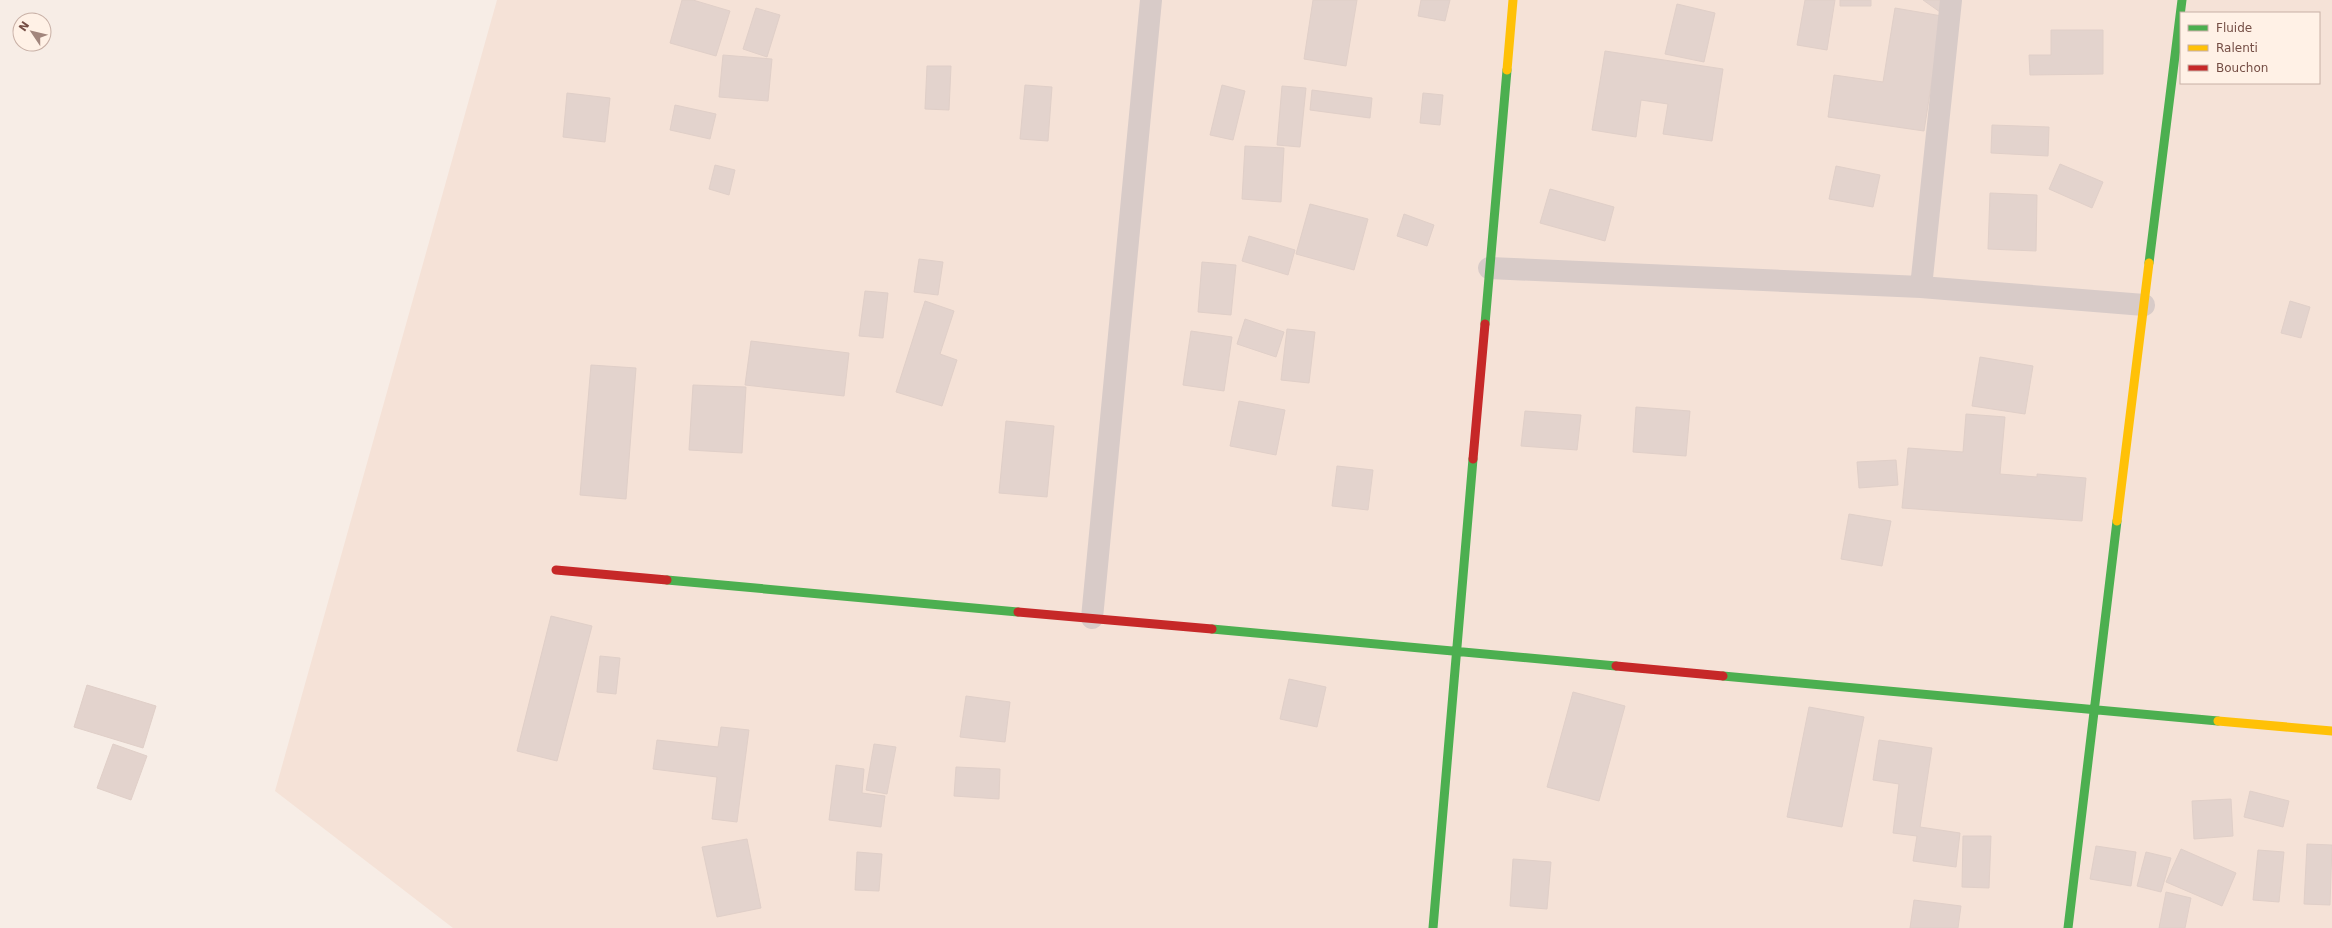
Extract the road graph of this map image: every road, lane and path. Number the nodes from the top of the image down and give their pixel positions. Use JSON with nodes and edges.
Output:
{"nodes":[{"id":1,"x":1152,"y":0,"type":"edge"},
{"id":2,"x":1512,"y":0,"type":"edge"},
{"id":3,"x":1951,"y":0,"type":"edge"},
{"id":4,"x":2182,"y":0,"type":"edge"},
{"id":5,"x":2181,"y":12,"type":"edge"},
{"id":6,"x":2180,"y":16,"type":"edge"},
{"id":7,"x":1489,"y":268,"type":"junction"},
{"id":8,"x":1921,"y":287,"type":"junction"},
{"id":9,"x":2144,"y":305,"type":"junction"},
{"id":10,"x":556,"y":570,"type":"dead end"},
{"id":11,"x":1092,"y":618,"type":"junction"},
{"id":12,"x":1457,"y":651,"type":"junction"},
{"id":13,"x":2093,"y":709,"type":"junction"},
{"id":14,"x":2332,"y":730,"type":"edge"},
{"id":15,"x":1433,"y":928,"type":"edge"},
{"id":16,"x":2068,"y":928,"type":"edge"}],
"edges":[{"from":1,"to":11,"type":"street"},
{"from":2,"to":7,"type":"street"},
{"from":3,"to":8,"type":"street"},
{"from":4,"to":5,"type":"street"},
{"from":6,"to":9,"type":"street"},
{"from":7,"to":8,"type":"street"},
{"from":7,"to":12,"type":"street"},
{"from":8,"to":9,"type":"street"},
{"from":9,"to":13,"type":"street"},
{"from":10,"to":11,"type":"street"},
{"from":11,"to":12,"type":"street"},
{"from":12,"to":13,"type":"street"},
{"from":12,"to":15,"type":"street"},
{"from":13,"to":14,"type":"street"},
{"from":13,"to":16,"type":"street"}]}
